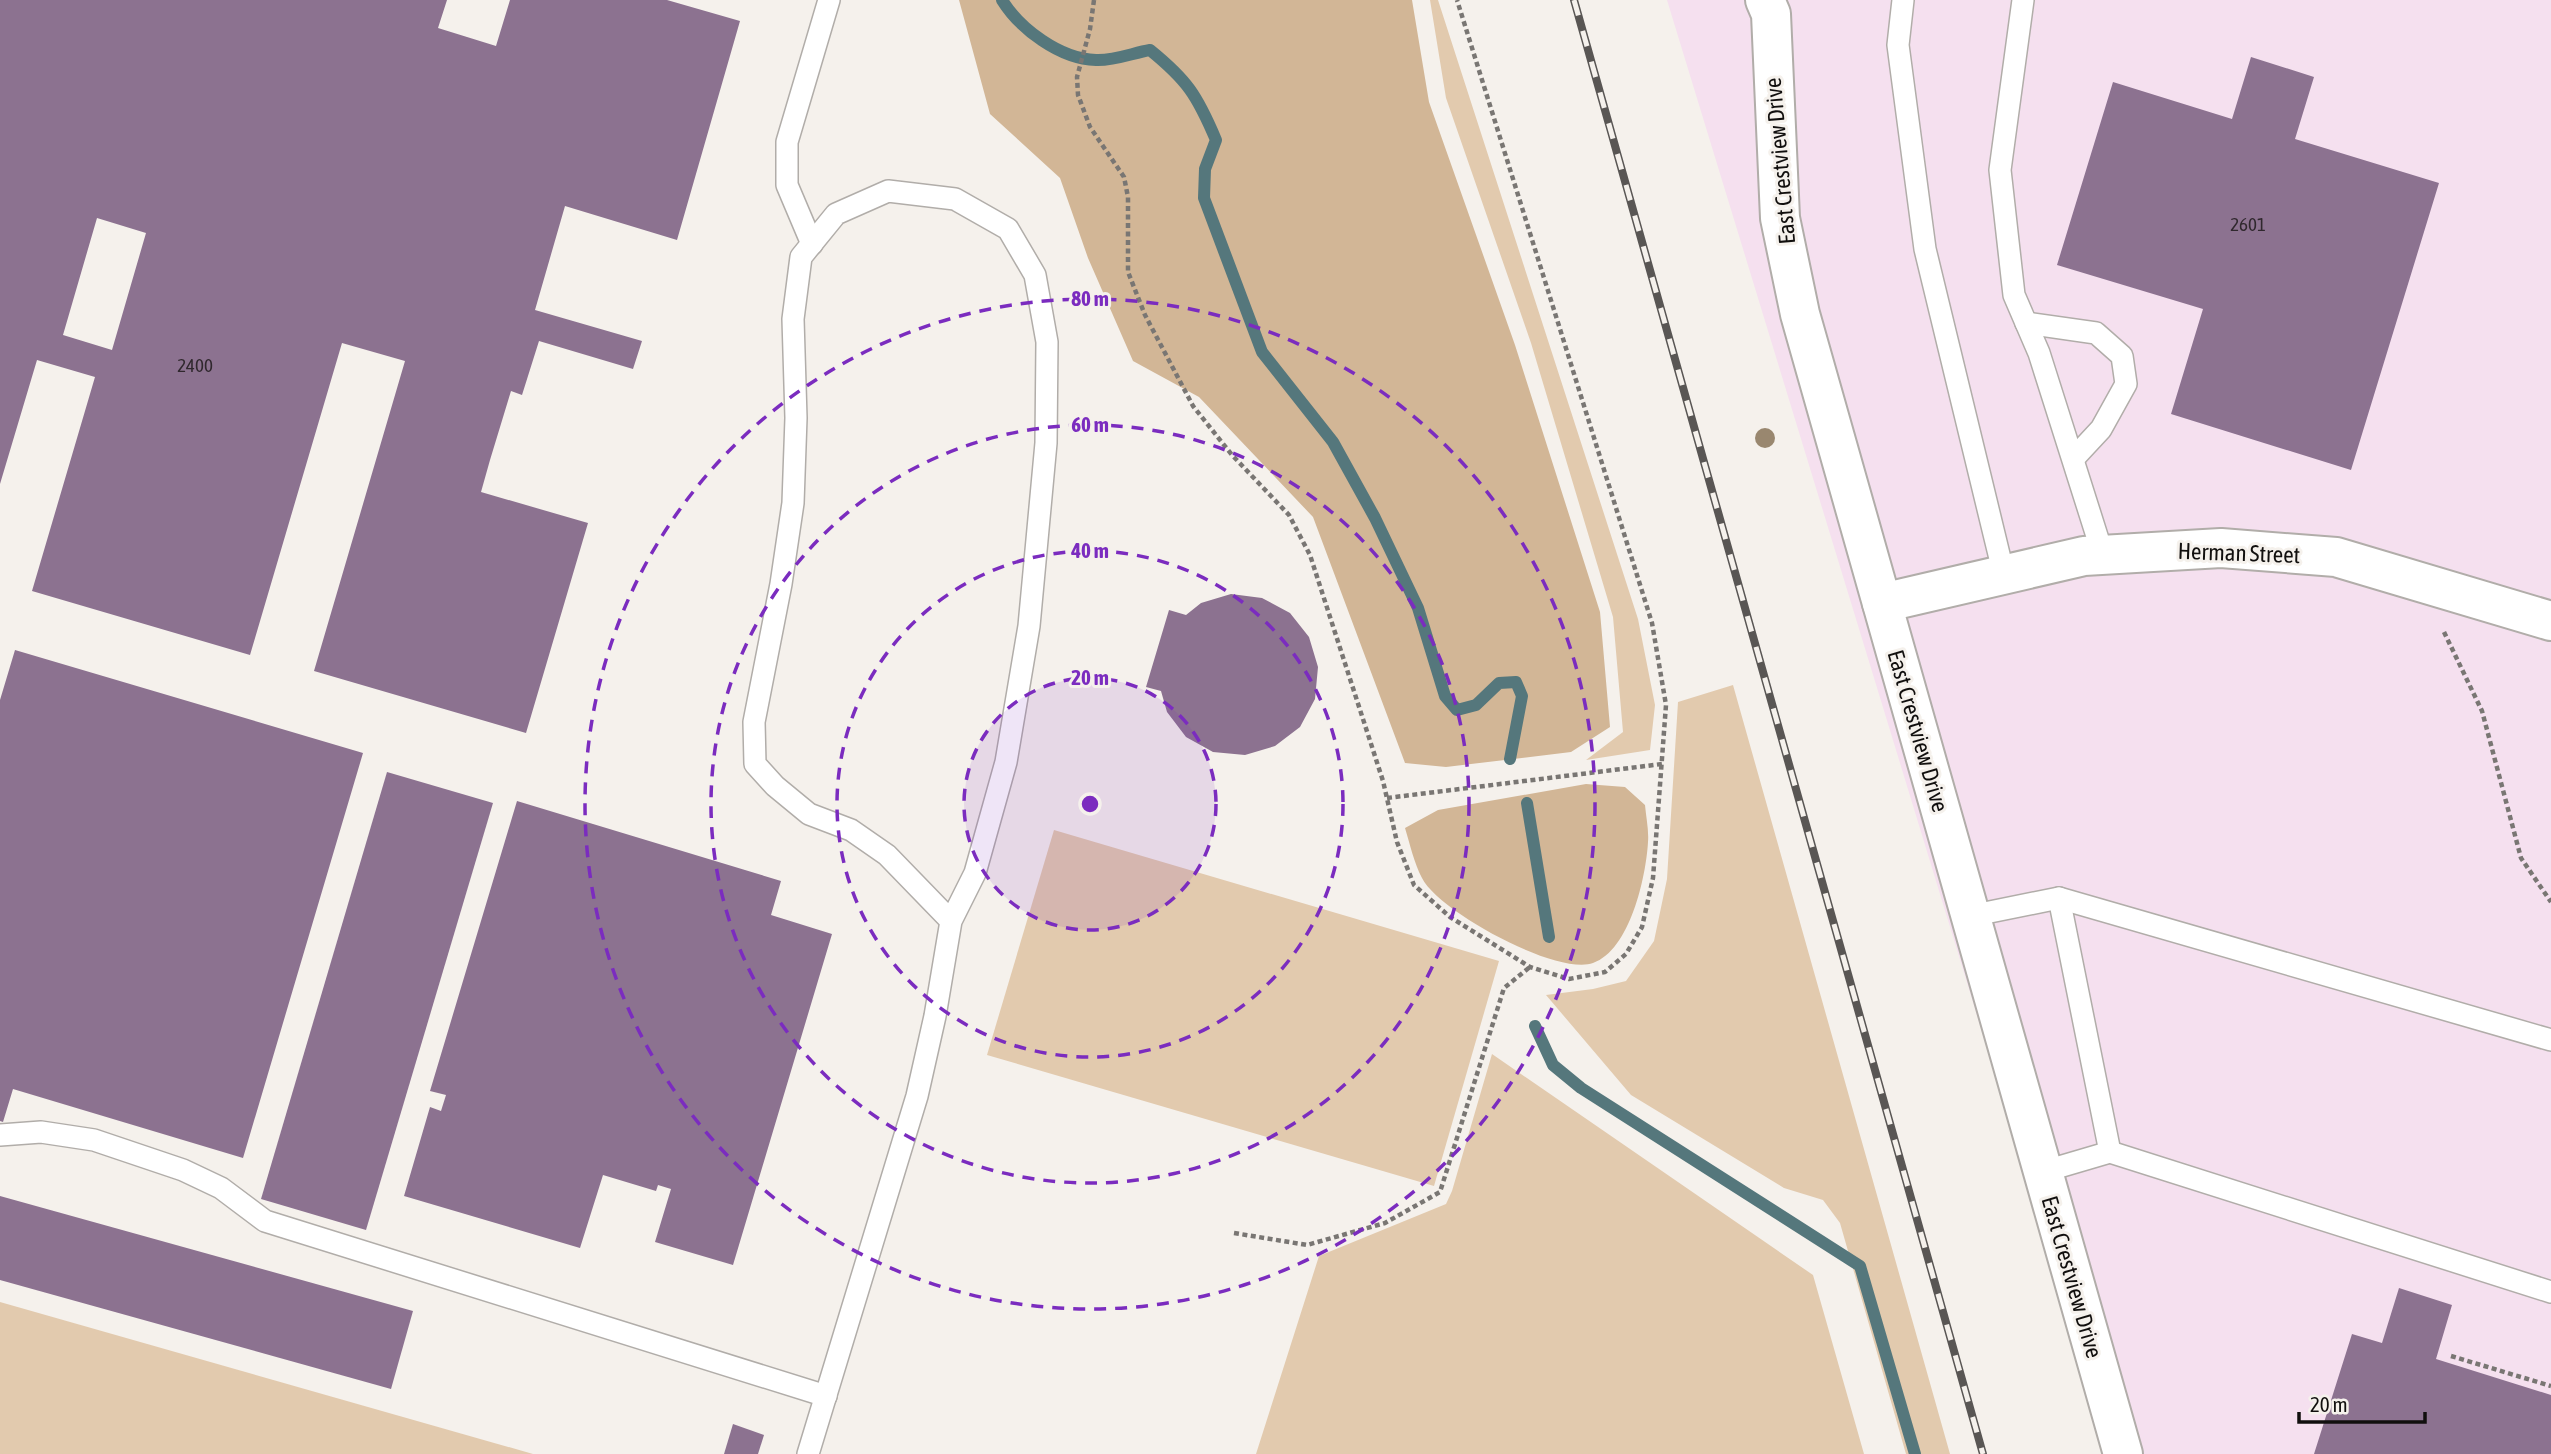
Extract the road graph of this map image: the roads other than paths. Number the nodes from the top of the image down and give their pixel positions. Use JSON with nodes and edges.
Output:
{"nodes":[{"id":1,"x":829,"y":0,"type":"edge"},
{"id":2,"x":1765,"y":0,"type":"edge"},
{"id":3,"x":1903,"y":0,"type":"edge"},
{"id":4,"x":2023,"y":0,"type":"edge"},
{"id":5,"x":812,"y":244,"type":"junction"},
{"id":6,"x":2026,"y":323,"type":"junction"},
{"id":7,"x":2074,"y":458,"type":"junction"},
{"id":8,"x":2103,"y":555,"type":"junction"},
{"id":9,"x":2004,"y":575,"type":"junction"},
{"id":10,"x":1882,"y":603,"type":"junction"},
{"id":11,"x":2551,"y":621,"type":"edge"},
{"id":12,"x":2059,"y":898,"type":"junction"},
{"id":13,"x":1970,"y":916,"type":"junction"},
{"id":14,"x":951,"y":921,"type":"junction"},
{"id":15,"x":2551,"y":1040,"type":"edge"},
{"id":16,"x":0,"y":1135,"type":"edge"},
{"id":17,"x":2110,"y":1152,"type":"junction"},
{"id":18,"x":2042,"y":1172,"type":"junction"},
{"id":19,"x":2551,"y":1292,"type":"edge"},
{"id":20,"x":826,"y":1395,"type":"junction"},
{"id":21,"x":808,"y":1454,"type":"edge"},
{"id":22,"x":2123,"y":1454,"type":"edge"}],
"edges":[{"from":1,"to":5,"type":"lane"},
{"from":2,"to":10,"type":"street","name":"East Crestview Drive"},
{"from":3,"to":9,"type":"lane"},
{"from":4,"to":6,"type":"lane"},
{"from":5,"to":14,"type":"lane"},
{"from":5,"to":14,"type":"lane"},
{"from":6,"to":7,"type":"lane"},
{"from":6,"to":7,"type":"lane"},
{"from":7,"to":8,"type":"lane"},
{"from":8,"to":9,"type":"street","name":"Herman Street"},
{"from":8,"to":11,"type":"street","name":"Herman Street"},
{"from":9,"to":10,"type":"street","name":"Herman Street"},
{"from":10,"to":13,"type":"street","name":"East Crestview Drive"},
{"from":12,"to":13,"type":"lane"},
{"from":12,"to":15,"type":"lane"},
{"from":12,"to":17,"type":"lane"},
{"from":13,"to":18,"type":"street","name":"East Crestview Drive"},
{"from":14,"to":20,"type":"lane"},
{"from":16,"to":20,"type":"lane"},
{"from":17,"to":18,"type":"lane"},
{"from":17,"to":19,"type":"lane"},
{"from":18,"to":22,"type":"street","name":"East Crestview Drive"},
{"from":20,"to":21,"type":"lane"}]}
